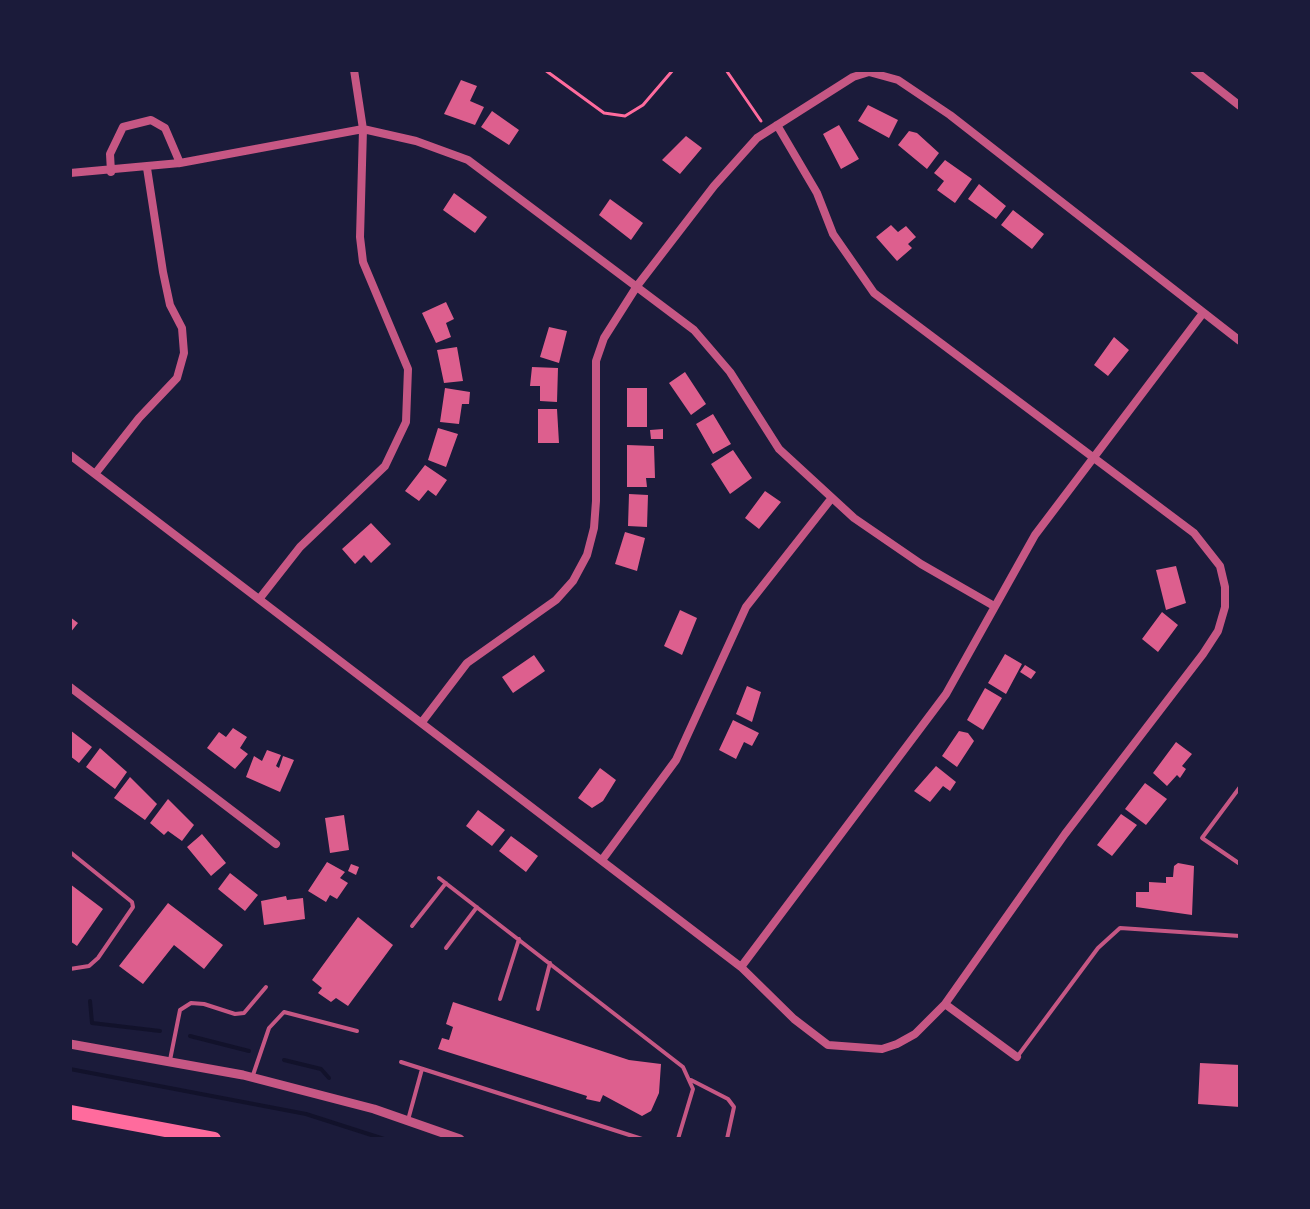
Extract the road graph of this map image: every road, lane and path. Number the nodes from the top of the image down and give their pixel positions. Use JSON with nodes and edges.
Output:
{"nodes":[{"id":1,"x":354,"y":70,"type":"edge"},
{"id":2,"x":545,"y":70,"type":"edge"},
{"id":3,"x":673,"y":70,"type":"edge"},
{"id":4,"x":726,"y":70,"type":"edge"},
{"id":5,"x":1194,"y":70,"type":"edge"},
{"id":6,"x":1240,"y":106,"type":"edge"},
{"id":7,"x":777,"y":125,"type":"junction"},
{"id":8,"x":363,"y":129,"type":"junction"},
{"id":9,"x":768,"y":131,"type":"junction"},
{"id":10,"x":180,"y":163,"type":"junction"},
{"id":11,"x":147,"y":168,"type":"junction"},
{"id":12,"x":111,"y":172,"type":"junction"},
{"id":13,"x":70,"y":173,"type":"edge"},
{"id":14,"x":637,"y":286,"type":"junction"},
{"id":15,"x":1203,"y":313,"type":"junction"},
{"id":16,"x":1240,"y":341,"type":"edge"},
{"id":17,"x":70,"y":455,"type":"edge"},
{"id":18,"x":1095,"y":459,"type":"junction"},
{"id":19,"x":95,"y":474,"type":"junction"},
{"id":20,"x":831,"y":499,"type":"junction"},
{"id":21,"x":260,"y":598,"type":"junction"},
{"id":22,"x":994,"y":606,"type":"junction"},
{"id":23,"x":70,"y":687,"type":"edge"},
{"id":24,"x":422,"y":722,"type":"junction"},
{"id":25,"x":1240,"y":787,"type":"edge"},
{"id":26,"x":276,"y":844,"type":"dead end"},
{"id":27,"x":70,"y":852,"type":"edge"},
{"id":28,"x":602,"y":860,"type":"junction"},
{"id":29,"x":1240,"y":864,"type":"edge"},
{"id":30,"x":439,"y":878,"type":"dead end"},
{"id":31,"x":446,"y":883,"type":"junction"},
{"id":32,"x":477,"y":907,"type":"junction"},
{"id":33,"x":412,"y":926,"type":"dead end"},
{"id":34,"x":1240,"y":936,"type":"edge"},
{"id":35,"x":519,"y":939,"type":"junction"},
{"id":36,"x":446,"y":948,"type":"dead end"},
{"id":37,"x":550,"y":963,"type":"junction"},
{"id":38,"x":741,"y":967,"type":"junction"},
{"id":39,"x":70,"y":969,"type":"edge"},
{"id":40,"x":266,"y":987,"type":"dead end"},
{"id":41,"x":500,"y":999,"type":"dead end"},
{"id":42,"x":945,"y":1004,"type":"junction"},
{"id":43,"x":538,"y":1009,"type":"dead end"},
{"id":44,"x":357,"y":1031,"type":"dead end"},
{"id":45,"x":70,"y":1044,"type":"edge"},
{"id":46,"x":1017,"y":1057,"type":"joint"},
{"id":47,"x":170,"y":1060,"type":"junction"},
{"id":48,"x":401,"y":1062,"type":"dead end"},
{"id":49,"x":422,"y":1069,"type":"junction"},
{"id":50,"x":253,"y":1077,"type":"junction"},
{"id":51,"x":691,"y":1080,"type":"junction"},
{"id":52,"x":70,"y":1112,"type":"edge"},
{"id":53,"x":408,"y":1121,"type":"junction"},
{"id":54,"x":214,"y":1139,"type":"edge"},
{"id":55,"x":460,"y":1139,"type":"edge"},
{"id":56,"x":642,"y":1139,"type":"edge"},
{"id":57,"x":678,"y":1139,"type":"edge"},
{"id":58,"x":727,"y":1139,"type":"edge"}],
"edges":[{"from":1,"to":8,"type":"street"},
{"from":2,"to":3,"type":"path"},
{"from":4,"to":9,"type":"path"},
{"from":5,"to":6,"type":"street"},
{"from":7,"to":9,"type":"street"},
{"from":7,"to":15,"type":"street"},
{"from":7,"to":18,"type":"street"},
{"from":8,"to":10,"type":"street"},
{"from":8,"to":14,"type":"street"},
{"from":8,"to":21,"type":"street"},
{"from":9,"to":14,"type":"street"},
{"from":10,"to":11,"type":"street"},
{"from":10,"to":12,"type":"street"},
{"from":11,"to":12,"type":"street"},
{"from":11,"to":19,"type":"street"},
{"from":12,"to":13,"type":"street"},
{"from":14,"to":20,"type":"street"},
{"from":14,"to":24,"type":"street"},
{"from":15,"to":16,"type":"street"},
{"from":15,"to":18,"type":"street"},
{"from":17,"to":19,"type":"street"},
{"from":18,"to":22,"type":"street"},
{"from":18,"to":42,"type":"street"},
{"from":19,"to":21,"type":"street"},
{"from":20,"to":22,"type":"street"},
{"from":20,"to":28,"type":"street"},
{"from":21,"to":24,"type":"street"},
{"from":22,"to":38,"type":"street"},
{"from":23,"to":26,"type":"street"},
{"from":24,"to":28,"type":"street"},
{"from":25,"to":29,"type":"lane"},
{"from":27,"to":39,"type":"lane"},
{"from":28,"to":38,"type":"street"},
{"from":30,"to":31,"type":"lane"},
{"from":31,"to":32,"type":"lane"},
{"from":31,"to":33,"type":"lane"},
{"from":32,"to":35,"type":"lane"},
{"from":32,"to":36,"type":"lane"},
{"from":34,"to":46,"type":"lane"},
{"from":35,"to":37,"type":"lane"},
{"from":35,"to":41,"type":"lane"},
{"from":37,"to":43,"type":"lane"},
{"from":37,"to":51,"type":"lane"},
{"from":38,"to":42,"type":"street"},
{"from":40,"to":47,"type":"lane"},
{"from":42,"to":46,"type":"street"},
{"from":44,"to":50,"type":"lane"},
{"from":45,"to":47,"type":"street"},
{"from":47,"to":50,"type":"street"},
{"from":48,"to":49,"type":"lane"},
{"from":49,"to":53,"type":"lane"},
{"from":49,"to":56,"type":"lane"},
{"from":50,"to":53,"type":"street"},
{"from":51,"to":57,"type":"lane"},
{"from":51,"to":58,"type":"lane"},
{"from":52,"to":54,"type":"highway"},
{"from":53,"to":55,"type":"street"}]}
